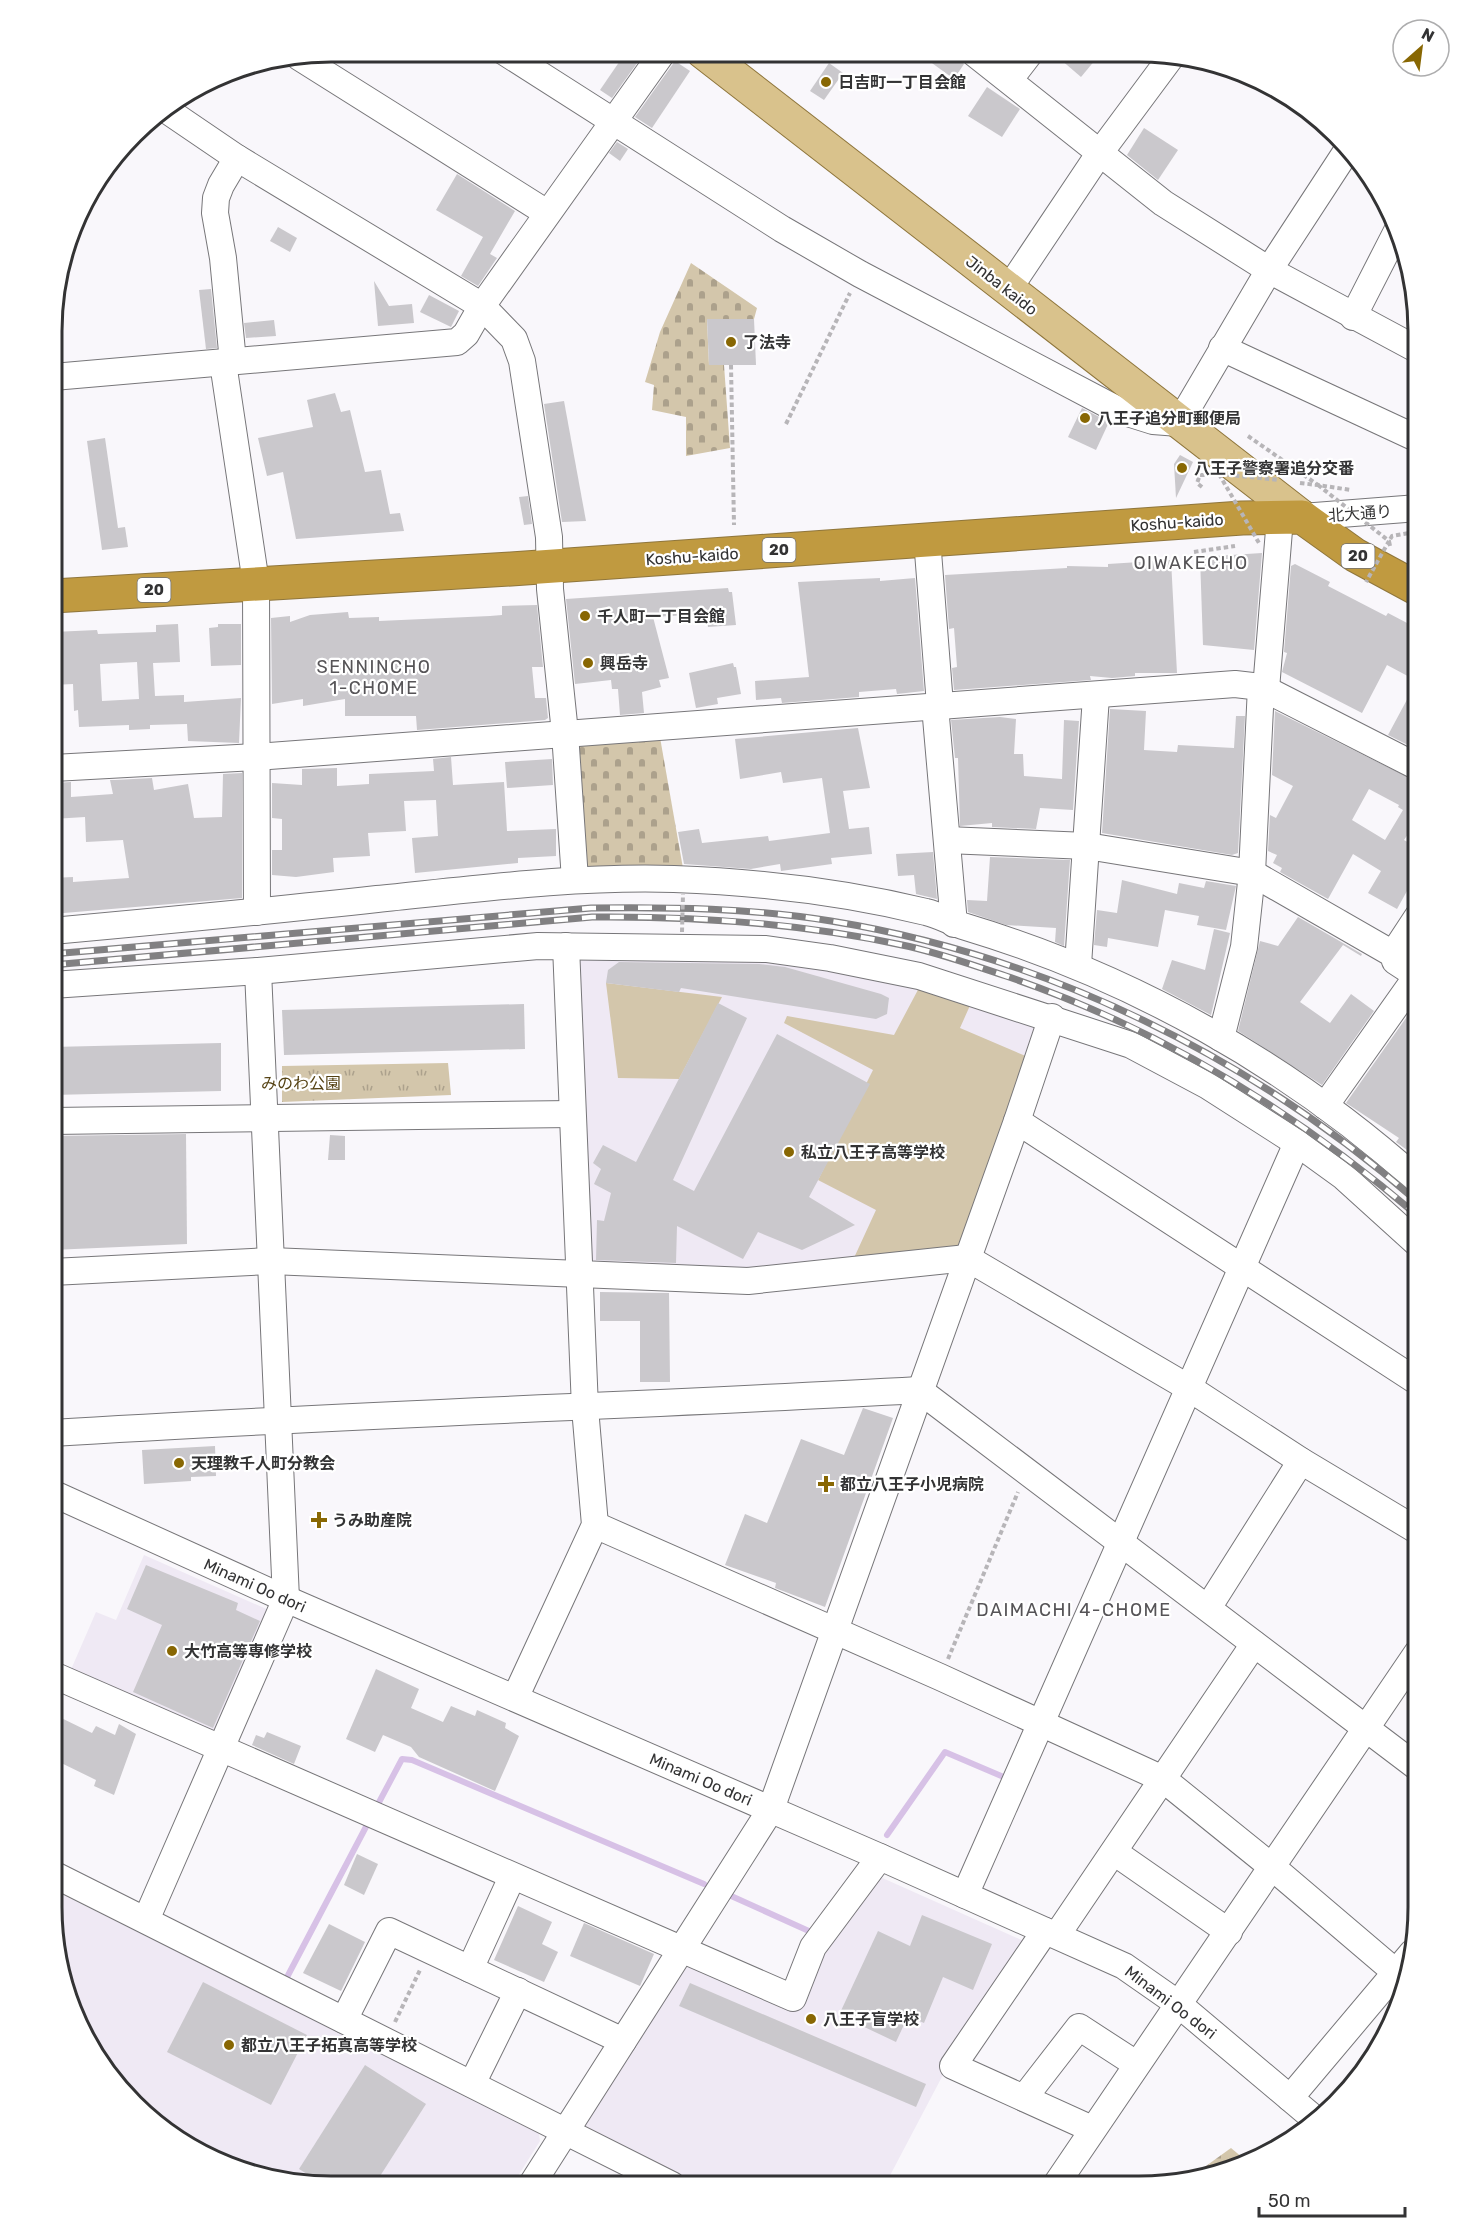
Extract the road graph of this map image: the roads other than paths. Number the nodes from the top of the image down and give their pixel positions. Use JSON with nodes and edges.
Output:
{"nodes":[{"id":1,"x":520,"y":62,"type":"edge"},
{"id":2,"x":656,"y":62,"type":"edge"},
{"id":3,"x":716,"y":62,"type":"edge"},
{"id":4,"x":986,"y":62,"type":"edge"},
{"id":5,"x":1023,"y":62,"type":"edge"},
{"id":6,"x":308,"y":63,"type":"edge"},
{"id":7,"x":1166,"y":63,"type":"edge"},
{"id":8,"x":1010,"y":79,"type":"junction"},
{"id":9,"x":172,"y":114,"type":"edge"},
{"id":10,"x":614,"y":122,"type":"junction"},
{"id":11,"x":1099,"y":154,"type":"junction"},
{"id":12,"x":1343,"y":156,"type":"edge"},
{"id":13,"x":237,"y":158,"type":"junction"},
{"id":14,"x":547,"y":213,"type":"junction"},
{"id":15,"x":1392,"y":242,"type":"edge"},
{"id":16,"x":1269,"y":270,"type":"junction"},
{"id":17,"x":1008,"y":290,"type":"junction"},
{"id":18,"x":482,"y":306,"type":"junction"},
{"id":19,"x":1353,"y":317,"type":"junction"},
{"id":20,"x":1408,"y":346,"type":"edge"},
{"id":21,"x":1222,"y":348,"type":"junction"},
{"id":22,"x":228,"y":363,"type":"junction"},
{"id":23,"x":62,"y":376,"type":"edge"},
{"id":24,"x":1179,"y":423,"type":"junction"},
{"id":25,"x":1408,"y":434,"type":"edge"},
{"id":26,"x":1408,"y":509,"type":"edge"},
{"id":27,"x":1291,"y":517,"type":"junction"},
{"id":28,"x":927,"y":540,"type":"junction"},
{"id":29,"x":549,"y":565,"type":"junction"},
{"id":30,"x":256,"y":583,"type":"junction"},
{"id":31,"x":1408,"y":584,"type":"edge"},
{"id":32,"x":62,"y":595,"type":"edge"},
{"id":33,"x":1263,"y":688,"type":"junction"},
{"id":34,"x":1096,"y":696,"type":"junction"},
{"id":35,"x":937,"y":705,"type":"junction"},
{"id":36,"x":565,"y":733,"type":"junction"},
{"id":37,"x":256,"y":757,"type":"junction"},
{"id":38,"x":1408,"y":762,"type":"edge"},
{"id":39,"x":62,"y":768,"type":"edge"},
{"id":40,"x":947,"y":840,"type":"junction"},
{"id":41,"x":1087,"y":846,"type":"junction"},
{"id":42,"x":1252,"y":873,"type":"junction"},
{"id":43,"x":575,"y":880,"type":"junction"},
{"id":44,"x":257,"y":912,"type":"junction"},
{"id":45,"x":954,"y":924,"type":"junction"},
{"id":46,"x":62,"y":930,"type":"edge"},
{"id":47,"x":1408,"y":931,"type":"edge"},
{"id":48,"x":566,"y":946,"type":"junction"},
{"id":49,"x":1393,"y":954,"type":"junction"},
{"id":50,"x":1078,"y":965,"type":"junction"},
{"id":51,"x":1408,"y":970,"type":"edge"},
{"id":52,"x":258,"y":971,"type":"junction"},
{"id":53,"x":62,"y":984,"type":"edge"},
{"id":54,"x":1408,"y":989,"type":"edge"},
{"id":55,"x":1052,"y":1017,"type":"junction"},
{"id":56,"x":1221,"y":1038,"type":"junction"},
{"id":57,"x":1325,"y":1106,"type":"junction"},
{"id":58,"x":572,"y":1114,"type":"junction"},
{"id":59,"x":264,"y":1118,"type":"junction"},
{"id":60,"x":62,"y":1121,"type":"edge"},
{"id":61,"x":1017,"y":1121,"type":"junction"},
{"id":62,"x":1298,"y":1143,"type":"junction"},
{"id":63,"x":1408,"y":1173,"type":"edge"},
{"id":64,"x":1408,"y":1235,"type":"edge"},
{"id":65,"x":967,"y":1258,"type":"junction"},
{"id":66,"x":271,"y":1261,"type":"junction"},
{"id":67,"x":1242,"y":1267,"type":"junction"},
{"id":68,"x":62,"y":1271,"type":"edge"},
{"id":69,"x":581,"y":1274,"type":"junction"},
{"id":70,"x":1408,"y":1375,"type":"edge"},
{"id":71,"x":1189,"y":1388,"type":"junction"},
{"id":72,"x":919,"y":1390,"type":"junction"},
{"id":73,"x":585,"y":1408,"type":"junction"},
{"id":74,"x":278,"y":1419,"type":"junction"},
{"id":75,"x":62,"y":1432,"type":"edge"},
{"id":76,"x":1301,"y":1461,"type":"junction"},
{"id":77,"x":62,"y":1498,"type":"edge"},
{"id":78,"x":1408,"y":1525,"type":"edge"},
{"id":79,"x":595,"y":1526,"type":"junction"},
{"id":80,"x":1122,"y":1542,"type":"junction"},
{"id":81,"x":286,"y":1599,"type":"junction"},
{"id":82,"x":1208,"y":1608,"type":"junction"},
{"id":83,"x":835,"y":1630,"type":"junction"},
{"id":84,"x":1254,"y":1644,"type":"junction"},
{"id":85,"x":1408,"y":1667,"type":"edge"},
{"id":86,"x":62,"y":1679,"type":"edge"},
{"id":87,"x":515,"y":1698,"type":"junction"},
{"id":88,"x":1043,"y":1722,"type":"junction"},
{"id":89,"x":1364,"y":1728,"type":"junction"},
{"id":90,"x":222,"y":1749,"type":"junction"},
{"id":91,"x":1408,"y":1760,"type":"edge"},
{"id":92,"x":1163,"y":1779,"type":"junction"},
{"id":93,"x":771,"y":1809,"type":"junction"},
{"id":94,"x":1114,"y":1852,"type":"junction"},
{"id":95,"x":880,"y":1857,"type":"junction"},
{"id":96,"x":1272,"y":1867,"type":"junction"},
{"id":97,"x":512,"y":1876,"type":"junction"},
{"id":98,"x":62,"y":1878,"type":"edge"},
{"id":99,"x":965,"y":1895,"type":"junction"},
{"id":100,"x":147,"y":1920,"type":"junction"},
{"id":101,"x":1229,"y":1932,"type":"junction"},
{"id":102,"x":1051,"y":1933,"type":"junction"},
{"id":103,"x":681,"y":1951,"type":"junction"},
{"id":104,"x":470,"y":1969,"type":"junction"},
{"id":105,"x":1398,"y":1975,"type":"edge"},
{"id":106,"x":1396,"y":1982,"type":"edge"},
{"id":107,"x":518,"y":1991,"type":"junction"},
{"id":108,"x":1177,"y":2003,"type":"junction"},
{"id":109,"x":344,"y":2020,"type":"junction"},
{"id":110,"x":623,"y":2041,"type":"junction"},
{"id":111,"x":1136,"y":2064,"type":"junction"},
{"id":112,"x":472,"y":2084,"type":"junction"},
{"id":113,"x":1024,"y":2098,"type":"junction"},
{"id":114,"x":1290,"y":2098,"type":"junction"},
{"id":115,"x":1309,"y":2114,"type":"edge"},
{"id":116,"x":1092,"y":2129,"type":"junction"},
{"id":117,"x":566,"y":2131,"type":"junction"},
{"id":118,"x":537,"y":2176,"type":"edge"},
{"id":119,"x":654,"y":2176,"type":"edge"},
{"id":120,"x":1061,"y":2176,"type":"edge"}],
"edges":[{"from":1,"to":10,"type":"street"},
{"from":2,"to":10,"type":"street"},
{"from":3,"to":17,"type":"main road","name":"Jinba kaido"},
{"from":4,"to":8,"type":"street"},
{"from":5,"to":8,"type":"street"},
{"from":6,"to":14,"type":"street"},
{"from":7,"to":11,"type":"street"},
{"from":8,"to":11,"type":"street"},
{"from":9,"to":13,"type":"street"},
{"from":10,"to":14,"type":"street"},
{"from":10,"to":24,"type":"street"},
{"from":11,"to":16,"type":"street"},
{"from":11,"to":17,"type":"street"},
{"from":12,"to":16,"type":"street"},
{"from":13,"to":18,"type":"street"},
{"from":13,"to":22,"type":"street"},
{"from":14,"to":18,"type":"street"},
{"from":15,"to":19,"type":"street"},
{"from":16,"to":19,"type":"street"},
{"from":16,"to":21,"type":"street"},
{"from":17,"to":24,"type":"main road","name":"Jinba kaido"},
{"from":18,"to":22,"type":"street"},
{"from":18,"to":29,"type":"street"},
{"from":19,"to":20,"type":"street"},
{"from":21,"to":24,"type":"street"},
{"from":21,"to":25,"type":"street"},
{"from":22,"to":23,"type":"street"},
{"from":22,"to":30,"type":"street"},
{"from":24,"to":27,"type":"main road","name":"Jinba kaido"},
{"from":26,"to":27,"type":"street","name":"北大通り"},
{"from":27,"to":28,"type":"highway","name":"Koshu-kaido","number":"20"},
{"from":27,"to":31,"type":"highway","number":"20"},
{"from":27,"to":33,"type":"street"},
{"from":28,"to":29,"type":"highway","name":"Koshu-kaido","number":"20"},
{"from":28,"to":35,"type":"street"},
{"from":29,"to":30,"type":"highway","name":"Koshu-kaido","number":"20"},
{"from":29,"to":36,"type":"street"},
{"from":30,"to":32,"type":"highway","name":"Koshu-kaido","number":"20"},
{"from":30,"to":37,"type":"street"},
{"from":33,"to":34,"type":"street"},
{"from":33,"to":38,"type":"street"},
{"from":33,"to":42,"type":"street"},
{"from":34,"to":35,"type":"street"},
{"from":34,"to":41,"type":"street"},
{"from":35,"to":36,"type":"street"},
{"from":35,"to":40,"type":"street"},
{"from":36,"to":37,"type":"street"},
{"from":36,"to":43,"type":"street"},
{"from":37,"to":39,"type":"street"},
{"from":37,"to":44,"type":"street"},
{"from":40,"to":41,"type":"street"},
{"from":40,"to":45,"type":"street"},
{"from":41,"to":42,"type":"street"},
{"from":41,"to":50,"type":"street"},
{"from":42,"to":49,"type":"street"},
{"from":42,"to":56,"type":"street"},
{"from":43,"to":44,"type":"street"},
{"from":43,"to":45,"type":"street"},
{"from":44,"to":46,"type":"street"},
{"from":45,"to":50,"type":"street"},
{"from":47,"to":49,"type":"street"},
{"from":48,"to":52,"type":"street"},
{"from":48,"to":55,"type":"street"},
{"from":48,"to":58,"type":"street"},
{"from":49,"to":51,"type":"street"},
{"from":50,"to":56,"type":"street"},
{"from":52,"to":53,"type":"street"},
{"from":52,"to":59,"type":"street"},
{"from":54,"to":57,"type":"street"},
{"from":55,"to":61,"type":"street"},
{"from":55,"to":62,"type":"street"},
{"from":56,"to":57,"type":"street"},
{"from":57,"to":63,"type":"street"},
{"from":58,"to":59,"type":"street"},
{"from":58,"to":69,"type":"street"},
{"from":59,"to":60,"type":"street"},
{"from":59,"to":66,"type":"street"},
{"from":61,"to":65,"type":"street"},
{"from":61,"to":67,"type":"street"},
{"from":62,"to":64,"type":"street"},
{"from":62,"to":67,"type":"street"},
{"from":65,"to":69,"type":"street"},
{"from":65,"to":71,"type":"street"},
{"from":65,"to":72,"type":"street"},
{"from":66,"to":68,"type":"street"},
{"from":66,"to":69,"type":"street"},
{"from":66,"to":74,"type":"street"},
{"from":67,"to":70,"type":"street"},
{"from":67,"to":71,"type":"street"},
{"from":69,"to":73,"type":"street"},
{"from":71,"to":76,"type":"street"},
{"from":71,"to":80,"type":"street"},
{"from":72,"to":73,"type":"street"},
{"from":72,"to":80,"type":"street"},
{"from":72,"to":83,"type":"street"},
{"from":73,"to":74,"type":"street"},
{"from":73,"to":79,"type":"street"},
{"from":74,"to":75,"type":"street"},
{"from":74,"to":81,"type":"street"},
{"from":76,"to":78,"type":"street"},
{"from":76,"to":82,"type":"street"},
{"from":77,"to":81,"type":"street","name":"Minami Oo dori"},
{"from":79,"to":83,"type":"street"},
{"from":79,"to":87,"type":"street"},
{"from":80,"to":82,"type":"street"},
{"from":80,"to":88,"type":"street"},
{"from":81,"to":87,"type":"street","name":"Minami Oo dori"},
{"from":81,"to":90,"type":"street"},
{"from":82,"to":84,"type":"street"},
{"from":83,"to":88,"type":"street"},
{"from":83,"to":93,"type":"street"},
{"from":84,"to":89,"type":"street"},
{"from":84,"to":92,"type":"street"},
{"from":85,"to":89,"type":"street"},
{"from":86,"to":90,"type":"street"},
{"from":87,"to":93,"type":"street","name":"Minami Oo dori"},
{"from":88,"to":92,"type":"street"},
{"from":88,"to":99,"type":"street"},
{"from":89,"to":91,"type":"street"},
{"from":89,"to":96,"type":"street"},
{"from":90,"to":97,"type":"street"},
{"from":90,"to":100,"type":"street"},
{"from":92,"to":94,"type":"street"},
{"from":92,"to":96,"type":"street"},
{"from":93,"to":95,"type":"street","name":"Minami Oo dori"},
{"from":93,"to":103,"type":"street"},
{"from":94,"to":101,"type":"street"},
{"from":94,"to":102,"type":"street"},
{"from":95,"to":99,"type":"street","name":"Minami Oo dori"},
{"from":95,"to":103,"type":"street"},
{"from":96,"to":101,"type":"street"},
{"from":96,"to":105,"type":"street"},
{"from":97,"to":103,"type":"street"},
{"from":97,"to":104,"type":"street"},
{"from":98,"to":100,"type":"street"},
{"from":99,"to":102,"type":"street","name":"Minami Oo dori"},
{"from":100,"to":109,"type":"street"},
{"from":101,"to":108,"type":"street"},
{"from":102,"to":108,"type":"street","name":"Minami Oo dori"},
{"from":102,"to":113,"type":"street"},
{"from":103,"to":110,"type":"street"},
{"from":104,"to":107,"type":"street"},
{"from":104,"to":109,"type":"street"},
{"from":106,"to":114,"type":"street"},
{"from":107,"to":110,"type":"street"},
{"from":107,"to":112,"type":"street"},
{"from":108,"to":111,"type":"street"},
{"from":108,"to":114,"type":"street","name":"Minami Oo dori"},
{"from":109,"to":112,"type":"street"},
{"from":110,"to":117,"type":"street"},
{"from":111,"to":113,"type":"street"},
{"from":111,"to":116,"type":"street"},
{"from":112,"to":117,"type":"street"},
{"from":113,"to":116,"type":"street"},
{"from":114,"to":115,"type":"street","name":"Minami Oo dori"},
{"from":116,"to":120,"type":"street"},
{"from":117,"to":118,"type":"street"},
{"from":117,"to":119,"type":"street"}]}
